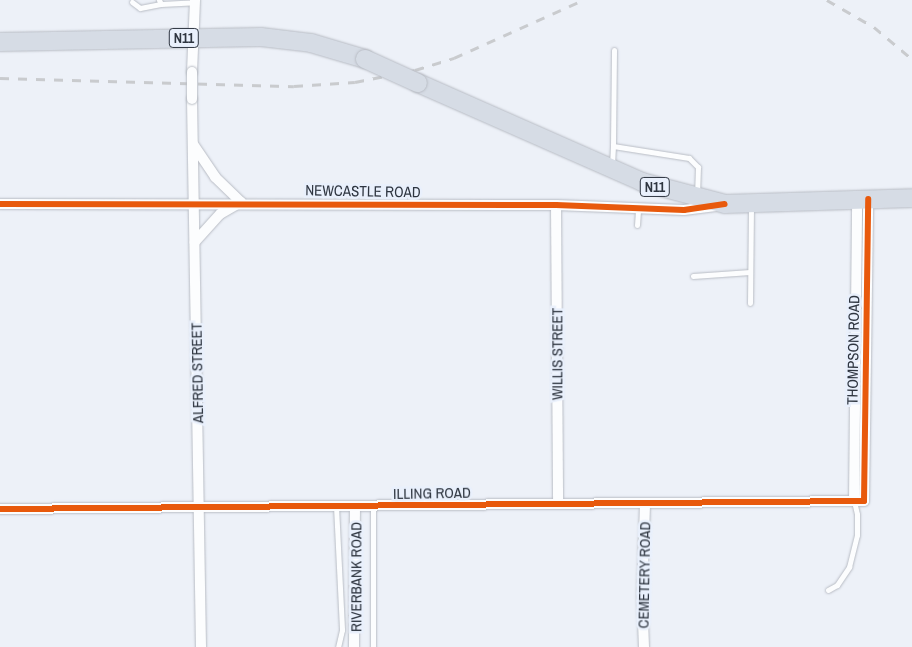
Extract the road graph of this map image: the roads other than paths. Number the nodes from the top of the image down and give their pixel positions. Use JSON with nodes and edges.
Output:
{"nodes":[{"id":1,"x":195,"y":1,"type":"edge"},
{"id":2,"x":132,"y":2,"type":"dead end"},
{"id":3,"x":160,"y":2,"type":"edge"},
{"id":4,"x":194,"y":38,"type":"junction"},
{"id":5,"x":0,"y":42,"type":"edge"},
{"id":6,"x":614,"y":50,"type":"dead end"},
{"id":7,"x":193,"y":144,"type":"junction"},
{"id":8,"x":613,"y":146,"type":"junction"},
{"id":9,"x":612,"y":168,"type":"junction"},
{"id":10,"x":697,"y":197,"type":"junction"},
{"id":11,"x":912,"y":198,"type":"edge"},
{"id":12,"x":862,"y":199,"type":"junction"},
{"id":13,"x":194,"y":202,"type":"junction"},
{"id":14,"x":242,"y":202,"type":"junction"},
{"id":15,"x":751,"y":203,"type":"junction"},
{"id":16,"x":0,"y":204,"type":"edge"},
{"id":17,"x":725,"y":204,"type":"junction"},
{"id":18,"x":556,"y":205,"type":"junction"},
{"id":19,"x":638,"y":210,"type":"junction"},
{"id":20,"x":637,"y":224,"type":"dead end"},
{"id":21,"x":195,"y":242,"type":"junction"},
{"id":22,"x":750,"y":272,"type":"junction"},
{"id":23,"x":693,"y":276,"type":"dead end"},
{"id":24,"x":750,"y":303,"type":"dead end"},
{"id":25,"x":859,"y":501,"type":"junction"},
{"id":26,"x":645,"y":503,"type":"junction"},
{"id":27,"x":558,"y":504,"type":"junction"},
{"id":28,"x":336,"y":506,"type":"junction"},
{"id":29,"x":355,"y":506,"type":"junction"},
{"id":30,"x":373,"y":506,"type":"junction"},
{"id":31,"x":199,"y":508,"type":"junction"},
{"id":32,"x":0,"y":509,"type":"edge"},
{"id":33,"x":858,"y":514,"type":"junction"},
{"id":34,"x":828,"y":590,"type":"dead end"},
{"id":35,"x":201,"y":647,"type":"edge"},
{"id":36,"x":338,"y":647,"type":"edge"},
{"id":37,"x":354,"y":647,"type":"edge"},
{"id":38,"x":373,"y":647,"type":"edge"},
{"id":39,"x":644,"y":647,"type":"edge"}],
"edges":[{"from":1,"to":3,"type":"lane"},
{"from":1,"to":4,"type":"street","name":"ALFRED STREET"},
{"from":2,"to":3,"type":"lane"},
{"from":4,"to":5,"type":"highway","number":"N11"},
{"from":4,"to":7,"type":"street","name":"ALFRED STREET","bridge":true},
{"from":4,"to":9,"type":"highway","number":"N11","bridge":true},
{"from":6,"to":8,"type":"lane"},
{"from":7,"to":13,"type":"street","name":"ALFRED STREET"},
{"from":7,"to":14,"type":"street"},
{"from":8,"to":9,"type":"lane"},
{"from":8,"to":10,"type":"lane"},
{"from":9,"to":10,"type":"highway","number":"N11"},
{"from":10,"to":17,"type":"highway","number":"N11"},
{"from":11,"to":12,"type":"highway","number":"N11"},
{"from":12,"to":15,"type":"highway","number":"N11"},
{"from":12,"to":25,"type":"street","name":"THOMPSON ROAD"},
{"from":13,"to":14,"type":"street","name":"NEWCASTLE ROAD"},
{"from":13,"to":16,"type":"street","name":"NEWCASTLE ROAD"},
{"from":13,"to":21,"type":"street","name":"ALFRED STREET"},
{"from":14,"to":18,"type":"street","name":"NEWCASTLE ROAD"},
{"from":14,"to":21,"type":"street"},
{"from":15,"to":17,"type":"highway","number":"N11"},
{"from":15,"to":22,"type":"lane"},
{"from":17,"to":19,"type":"street","name":"NEWCASTLE ROAD"},
{"from":18,"to":19,"type":"street","name":"NEWCASTLE ROAD"},
{"from":18,"to":27,"type":"street","name":"WILLIS STREET"},
{"from":19,"to":20,"type":"lane"},
{"from":21,"to":31,"type":"street","name":"ALFRED STREET"},
{"from":22,"to":23,"type":"lane"},
{"from":22,"to":24,"type":"lane"},
{"from":25,"to":26,"type":"street","name":"ILLING ROAD"},
{"from":25,"to":33,"type":"lane"},
{"from":25,"to":33,"type":"lane"},
{"from":26,"to":27,"type":"street","name":"ILLING ROAD"},
{"from":26,"to":39,"type":"street","name":"CEMETERY ROAD"},
{"from":27,"to":30,"type":"street","name":"ILLING ROAD"},
{"from":28,"to":29,"type":"street","name":"ILLING ROAD"},
{"from":28,"to":31,"type":"street","name":"ILLING ROAD"},
{"from":28,"to":36,"type":"lane"},
{"from":29,"to":30,"type":"street","name":"ILLING ROAD"},
{"from":29,"to":37,"type":"street","name":"RIVERBANK ROAD"},
{"from":30,"to":38,"type":"lane"},
{"from":31,"to":32,"type":"street","name":"ILLING ROAD"},
{"from":31,"to":35,"type":"street","name":"ALFRED STREET"},
{"from":33,"to":34,"type":"lane"}]}
